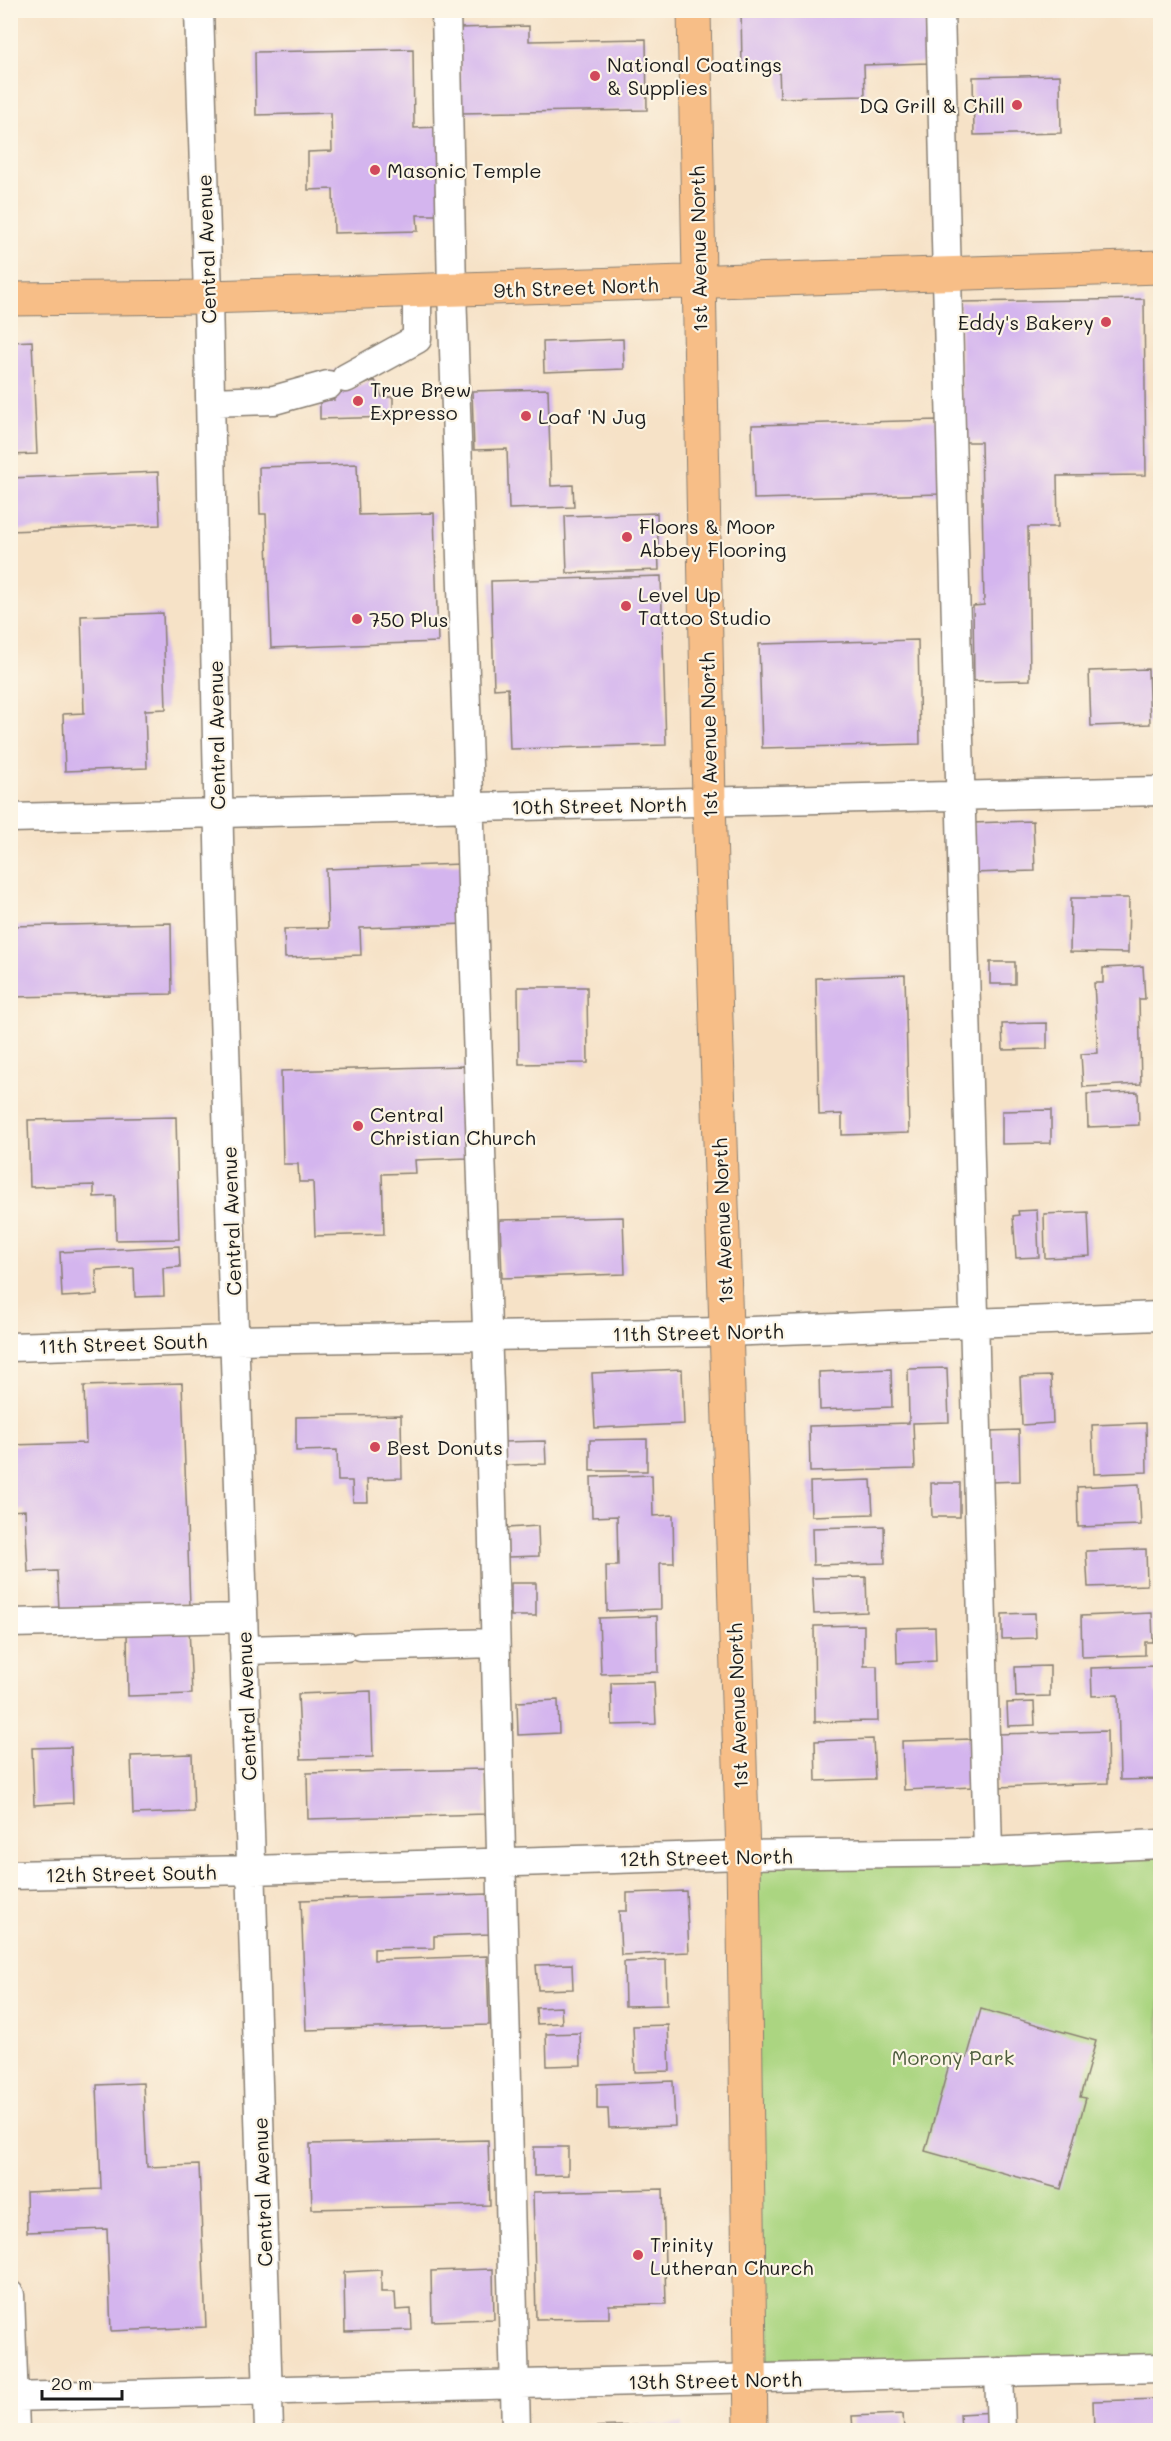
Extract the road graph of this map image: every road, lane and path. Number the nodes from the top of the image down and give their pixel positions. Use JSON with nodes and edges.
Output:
{"nodes":[{"id":1,"x":199,"y":10,"type":"edge"},
{"id":2,"x":446,"y":10,"type":"edge"},
{"id":3,"x":694,"y":10,"type":"edge"},
{"id":4,"x":940,"y":10,"type":"edge"},
{"id":5,"x":1161,"y":267,"type":"edge"},
{"id":6,"x":947,"y":274,"type":"junction"},
{"id":7,"x":699,"y":283,"type":"junction"},
{"id":8,"x":452,"y":290,"type":"junction"},
{"id":9,"x":417,"y":291,"type":"junction"},
{"id":10,"x":208,"y":297,"type":"junction"},
{"id":11,"x":10,"y":299,"type":"edge"},
{"id":12,"x":210,"y":402,"type":"junction"},
{"id":13,"x":1161,"y":791,"type":"edge"},
{"id":14,"x":959,"y":796,"type":"junction"},
{"id":15,"x":709,"y":802,"type":"junction"},
{"id":16,"x":470,"y":807,"type":"junction"},
{"id":17,"x":218,"y":813,"type":"junction"},
{"id":18,"x":10,"y":818,"type":"edge"},
{"id":19,"x":1161,"y":1316,"type":"edge"},
{"id":20,"x":975,"y":1323,"type":"junction"},
{"id":21,"x":725,"y":1332,"type":"junction"},
{"id":22,"x":487,"y":1336,"type":"junction"},
{"id":23,"x":235,"y":1340,"type":"junction"},
{"id":24,"x":10,"y":1347,"type":"edge"},
{"id":25,"x":243,"y":1618,"type":"junction"},
{"id":26,"x":10,"y":1623,"type":"edge"},
{"id":27,"x":495,"y":1643,"type":"junction"},
{"id":28,"x":244,"y":1650,"type":"junction"},
{"id":29,"x":1161,"y":1844,"type":"edge"},
{"id":30,"x":987,"y":1852,"type":"junction"},
{"id":31,"x":742,"y":1855,"type":"junction"},
{"id":32,"x":501,"y":1863,"type":"junction"},
{"id":33,"x":251,"y":1870,"type":"junction"},
{"id":34,"x":10,"y":1875,"type":"edge"},
{"id":35,"x":10,"y":2295,"type":"edge"},
{"id":36,"x":1161,"y":2368,"type":"edge"},
{"id":37,"x":999,"y":2372,"type":"junction"},
{"id":38,"x":749,"y":2379,"type":"junction"},
{"id":39,"x":514,"y":2385,"type":"junction"},
{"id":40,"x":269,"y":2390,"type":"junction"},
{"id":41,"x":12,"y":2397,"type":"edge"},
{"id":42,"x":15,"y":2430,"type":"edge"},
{"id":43,"x":269,"y":2430,"type":"edge"},
{"id":44,"x":516,"y":2430,"type":"edge"},
{"id":45,"x":751,"y":2430,"type":"edge"},
{"id":46,"x":1001,"y":2430,"type":"edge"}],
"edges":[{"from":1,"to":10,"type":"street","name":"Central Avenue"},
{"from":2,"to":8,"type":"street"},
{"from":3,"to":7,"type":"main road","name":"1st Avenue North"},
{"from":4,"to":6,"type":"street"},
{"from":5,"to":6,"type":"main road","name":"9th Street North"},
{"from":6,"to":7,"type":"main road","name":"9th Street North"},
{"from":6,"to":14,"type":"street"},
{"from":7,"to":8,"type":"main road","name":"9th Street North"},
{"from":7,"to":15,"type":"main road","name":"1st Avenue North"},
{"from":8,"to":9,"type":"main road","name":"9th Street North"},
{"from":8,"to":16,"type":"street"},
{"from":9,"to":10,"type":"main road","name":"9th Street North"},
{"from":9,"to":12,"type":"street"},
{"from":10,"to":11,"type":"main road","name":"9th Street North"},
{"from":10,"to":12,"type":"street","name":"Central Avenue"},
{"from":12,"to":17,"type":"street","name":"Central Avenue"},
{"from":13,"to":14,"type":"street","name":"10th Street North"},
{"from":14,"to":15,"type":"street","name":"10th Street North"},
{"from":14,"to":20,"type":"street"},
{"from":15,"to":16,"type":"street","name":"10th Street North"},
{"from":15,"to":21,"type":"main road","name":"1st Avenue North"},
{"from":16,"to":17,"type":"street","name":"10th Street North"},
{"from":16,"to":22,"type":"street"},
{"from":17,"to":18,"type":"street","name":"10th Street North"},
{"from":17,"to":23,"type":"street","name":"Central Avenue"},
{"from":19,"to":20,"type":"street","name":"11th Street North"},
{"from":20,"to":21,"type":"street","name":"11th Street North"},
{"from":20,"to":30,"type":"street"},
{"from":21,"to":22,"type":"street","name":"11th Street North"},
{"from":21,"to":31,"type":"main road","name":"1st Avenue North"},
{"from":22,"to":23,"type":"street","name":"11th Street North"},
{"from":22,"to":27,"type":"street"},
{"from":23,"to":24,"type":"street","name":"11th Street South"},
{"from":23,"to":25,"type":"street","name":"Central Avenue"},
{"from":25,"to":26,"type":"street"},
{"from":25,"to":28,"type":"street","name":"Central Avenue"},
{"from":27,"to":28,"type":"street"},
{"from":27,"to":32,"type":"street"},
{"from":28,"to":33,"type":"street","name":"Central Avenue"},
{"from":29,"to":30,"type":"street","name":"12th Street North"},
{"from":30,"to":31,"type":"street","name":"12th Street North"},
{"from":31,"to":32,"type":"street","name":"12th Street North"},
{"from":31,"to":38,"type":"main road","name":"1st Avenue North"},
{"from":32,"to":33,"type":"street","name":"12th Street North"},
{"from":32,"to":39,"type":"street"},
{"from":33,"to":34,"type":"street","name":"12th Street South"},
{"from":33,"to":40,"type":"street","name":"Central Avenue"},
{"from":35,"to":41,"type":"street"},
{"from":36,"to":37,"type":"street","name":"13th Street North"},
{"from":37,"to":38,"type":"street","name":"13th Street North"},
{"from":37,"to":46,"type":"street"},
{"from":38,"to":39,"type":"street","name":"13th Street North"},
{"from":38,"to":45,"type":"main road","name":"1st Avenue North"},
{"from":39,"to":40,"type":"street","name":"13th Street North"},
{"from":39,"to":44,"type":"street"},
{"from":40,"to":41,"type":"street","name":"13th Street North"},
{"from":40,"to":43,"type":"street","name":"Central Avenue"},
{"from":41,"to":42,"type":"street"}]}
